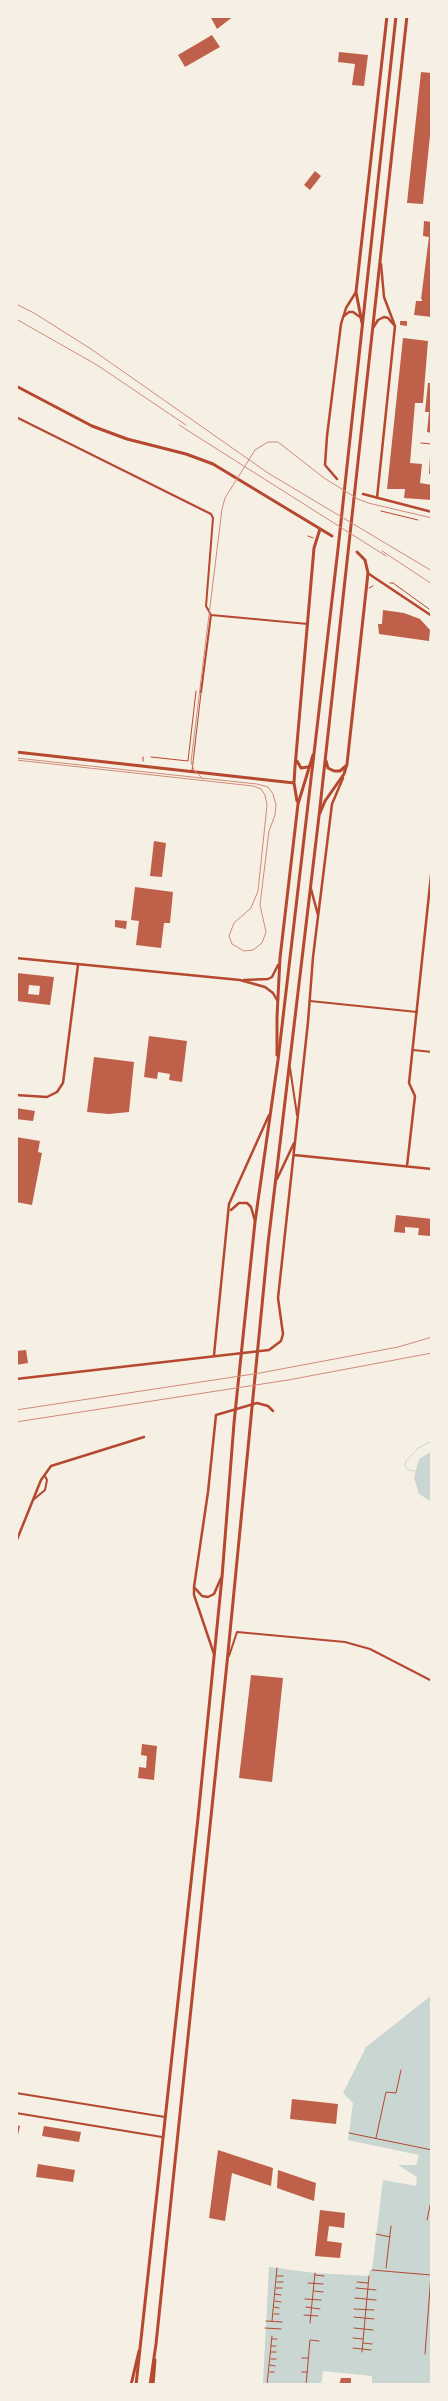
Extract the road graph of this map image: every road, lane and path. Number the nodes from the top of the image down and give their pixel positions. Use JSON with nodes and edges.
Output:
{"nodes":[{"id":1,"x":387,"y":16,"type":"edge"},
{"id":2,"x":396,"y":16,"type":"edge"},
{"id":3,"x":408,"y":16,"type":"edge"},
{"id":4,"x":380,"y":256,"type":"junction"},
{"id":5,"x":356,"y":292,"type":"junction"},
{"id":6,"x":360,"y":317,"type":"junction"},
{"id":7,"x":342,"y":320,"type":"junction"},
{"id":8,"x":362,"y":324,"type":"junction"},
{"id":9,"x":395,"y":326,"type":"junction"},
{"id":10,"x":372,"y":330,"type":"junction"},
{"id":11,"x":16,"y":386,"type":"edge"},
{"id":12,"x":16,"y":417,"type":"edge"},
{"id":13,"x":421,"y":443,"type":"dead end"},
{"id":14,"x":432,"y":444,"type":"edge"},
{"id":15,"x":337,"y":479,"type":"dead end"},
{"id":16,"x":363,"y":494,"type":"dead end"},
{"id":17,"x":377,"y":498,"type":"junction"},
{"id":18,"x":381,"y":512,"type":"dead end"},
{"id":19,"x":432,"y":512,"type":"edge"},
{"id":20,"x":418,"y":520,"type":"dead end"},
{"id":21,"x":320,"y":529,"type":"junction"},
{"id":22,"x":308,"y":536,"type":"dead end"},
{"id":23,"x":332,"y":536,"type":"dead end"},
{"id":24,"x":316,"y":538,"type":"junction"},
{"id":25,"x":357,"y":552,"type":"dead end"},
{"id":26,"x":368,"y":573,"type":"junction"},
{"id":27,"x":387,"y":587,"type":"junction"},
{"id":28,"x":432,"y":612,"type":"edge"},
{"id":29,"x":211,"y":615,"type":"junction"},
{"id":30,"x":432,"y":616,"type":"edge"},
{"id":31,"x":308,"y":624,"type":"junction"},
{"id":32,"x":196,"y":691,"type":"dead end"},
{"id":33,"x":201,"y":692,"type":"joint"},
{"id":34,"x":16,"y":752,"type":"edge"},
{"id":35,"x":313,"y":754,"type":"junction"},
{"id":36,"x":143,"y":756,"type":"dead end"},
{"id":37,"x":151,"y":757,"type":"dead end"},
{"id":38,"x":325,"y":759,"type":"junction"},
{"id":39,"x":297,"y":760,"type":"junction"},
{"id":40,"x":347,"y":765,"type":"junction"},
{"id":41,"x":309,"y":766,"type":"junction"},
{"id":42,"x":142,"y":767,"type":"junction"},
{"id":43,"x":191,"y":772,"type":"junction"},
{"id":44,"x":344,"y":774,"type":"junction"},
{"id":45,"x":294,"y":783,"type":"junction"},
{"id":46,"x":298,"y":804,"type":"junction"},
{"id":47,"x":319,"y":816,"type":"junction"},
{"id":48,"x":432,"y":866,"type":"edge"},
{"id":49,"x":311,"y":888,"type":"junction"},
{"id":50,"x":319,"y":919,"type":"junction"},
{"id":51,"x":16,"y":958,"type":"edge"},
{"id":52,"x":280,"y":958,"type":"junction"},
{"id":53,"x":78,"y":965,"type":"junction"},
{"id":54,"x":240,"y":980,"type":"junction"},
{"id":55,"x":278,"y":1001,"type":"junction"},
{"id":56,"x":310,"y":1001,"type":"junction"},
{"id":57,"x":417,"y":1012,"type":"junction"},
{"id":58,"x":413,"y":1050,"type":"junction"},
{"id":59,"x":432,"y":1052,"type":"edge"},
{"id":60,"x":278,"y":1060,"type":"junction"},
{"id":61,"x":290,"y":1068,"type":"junction"},
{"id":62,"x":16,"y":1095,"type":"edge"},
{"id":63,"x":271,"y":1111,"type":"junction"},
{"id":64,"x":298,"y":1120,"type":"junction"},
{"id":65,"x":296,"y":1138,"type":"junction"},
{"id":66,"x":294,"y":1155,"type":"junction"},
{"id":67,"x":284,"y":1164,"type":"junction"},
{"id":68,"x":293,"y":1166,"type":"junction"},
{"id":69,"x":407,"y":1166,"type":"junction"},
{"id":70,"x":432,"y":1169,"type":"edge"},
{"id":71,"x":275,"y":1182,"type":"junction"},
{"id":72,"x":230,"y":1211,"type":"junction"},
{"id":73,"x":255,"y":1222,"type":"junction"},
{"id":74,"x":214,"y":1355,"type":"junction"},
{"id":75,"x":16,"y":1379,"type":"edge"},
{"id":76,"x":273,"y":1411,"type":"dead end"},
{"id":77,"x":144,"y":1437,"type":"dead end"},
{"id":78,"x":44,"y":1475,"type":"junction"},
{"id":79,"x":33,"y":1500,"type":"junction"},
{"id":80,"x":16,"y":1542,"type":"edge"},
{"id":81,"x":222,"y":1577,"type":"junction"},
{"id":82,"x":194,"y":1587,"type":"junction"},
{"id":83,"x":214,"y":1656,"type":"junction"},
{"id":84,"x":227,"y":1663,"type":"junction"},
{"id":85,"x":432,"y":1681,"type":"edge"},
{"id":86,"x":401,"y":2070,"type":"dead end"},
{"id":87,"x":16,"y":2093,"type":"edge"},
{"id":88,"x":16,"y":2114,"type":"edge"},
{"id":89,"x":165,"y":2117,"type":"junction"},
{"id":90,"x":349,"y":2133,"type":"dead end"},
{"id":91,"x":163,"y":2137,"type":"junction"},
{"id":92,"x":376,"y":2138,"type":"junction"},
{"id":93,"x":432,"y":2150,"type":"edge"},
{"id":94,"x":432,"y":2196,"type":"edge"},
{"id":95,"x":431,"y":2199,"type":"edge"},
{"id":96,"x":427,"y":2220,"type":"dead end"},
{"id":97,"x":392,"y":2226,"type":"dead end"},
{"id":98,"x":376,"y":2234,"type":"dead end"},
{"id":99,"x":390,"y":2237,"type":"junction"},
{"id":100,"x":277,"y":2268,"type":"dead end"},
{"id":101,"x":386,"y":2268,"type":"dead end"},
{"id":102,"x":372,"y":2270,"type":"dead end"},
{"id":103,"x":431,"y":2275,"type":"edge"},
{"id":104,"x":276,"y":2276,"type":"junction"},
{"id":105,"x":283,"y":2276,"type":"dead end"},
{"id":106,"x":324,"y":2276,"type":"dead end"},
{"id":107,"x":369,"y":2276,"type":"dead end"},
{"id":108,"x":276,"y":2282,"type":"junction"},
{"id":109,"x":282,"y":2282,"type":"dead end"},
{"id":110,"x":357,"y":2282,"type":"dead end"},
{"id":111,"x":308,"y":2283,"type":"dead end"},
{"id":112,"x":314,"y":2283,"type":"junction"},
{"id":113,"x":368,"y":2283,"type":"junction"},
{"id":114,"x":323,"y":2284,"type":"dead end"},
{"id":115,"x":275,"y":2288,"type":"junction"},
{"id":116,"x":282,"y":2288,"type":"dead end"},
{"id":117,"x":356,"y":2288,"type":"dead end"},
{"id":118,"x":368,"y":2289,"type":"junction"},
{"id":119,"x":376,"y":2290,"type":"dead end"},
{"id":120,"x":314,"y":2291,"type":"junction"},
{"id":121,"x":323,"y":2292,"type":"dead end"},
{"id":122,"x":275,"y":2294,"type":"junction"},
{"id":123,"x":281,"y":2295,"type":"dead end"},
{"id":124,"x":355,"y":2298,"type":"dead end"},
{"id":125,"x":305,"y":2299,"type":"dead end"},
{"id":126,"x":367,"y":2299,"type":"junction"},
{"id":127,"x":313,"y":2300,"type":"junction"},
{"id":128,"x":321,"y":2300,"type":"dead end"},
{"id":129,"x":376,"y":2300,"type":"dead end"},
{"id":130,"x":274,"y":2301,"type":"junction"},
{"id":131,"x":281,"y":2302,"type":"dead end"},
{"id":132,"x":274,"y":2307,"type":"junction"},
{"id":133,"x":306,"y":2307,"type":"dead end"},
{"id":134,"x":280,"y":2308,"type":"dead end"},
{"id":135,"x":312,"y":2308,"type":"junction"},
{"id":136,"x":320,"y":2309,"type":"dead end"},
{"id":137,"x":354,"y":2309,"type":"dead end"},
{"id":138,"x":366,"y":2310,"type":"junction"},
{"id":139,"x":374,"y":2310,"type":"dead end"},
{"id":140,"x":273,"y":2314,"type":"junction"},
{"id":141,"x":278,"y":2314,"type":"dead end"},
{"id":142,"x":304,"y":2315,"type":"dead end"},
{"id":143,"x":311,"y":2316,"type":"junction"},
{"id":144,"x":318,"y":2316,"type":"dead end"},
{"id":145,"x":354,"y":2317,"type":"dead end"},
{"id":146,"x":365,"y":2318,"type":"junction"},
{"id":147,"x":374,"y":2319,"type":"dead end"},
{"id":148,"x":266,"y":2321,"type":"dead end"},
{"id":149,"x":272,"y":2321,"type":"junction"},
{"id":150,"x":282,"y":2322,"type":"dead end"},
{"id":151,"x":310,"y":2323,"type":"dead end"},
{"id":152,"x":265,"y":2328,"type":"dead end"},
{"id":153,"x":354,"y":2328,"type":"dead end"},
{"id":154,"x":281,"y":2329,"type":"dead end"},
{"id":155,"x":364,"y":2329,"type":"junction"},
{"id":156,"x":373,"y":2330,"type":"dead end"},
{"id":157,"x":272,"y":2336,"type":"dead end"},
{"id":158,"x":353,"y":2338,"type":"dead end"},
{"id":159,"x":271,"y":2339,"type":"junction"},
{"id":160,"x":277,"y":2339,"type":"dead end"},
{"id":161,"x":363,"y":2339,"type":"junction"},
{"id":162,"x":141,"y":2340,"type":"junction"},
{"id":163,"x":319,"y":2341,"type":"dead end"},
{"id":164,"x":363,"y":2343,"type":"junction"},
{"id":165,"x":372,"y":2344,"type":"dead end"},
{"id":166,"x":271,"y":2346,"type":"junction"},
{"id":167,"x":276,"y":2346,"type":"dead end"},
{"id":168,"x":353,"y":2348,"type":"dead end"},
{"id":169,"x":362,"y":2349,"type":"junction"},
{"id":170,"x":371,"y":2350,"type":"dead end"},
{"id":171,"x":270,"y":2352,"type":"junction"},
{"id":172,"x":276,"y":2352,"type":"dead end"},
{"id":173,"x":362,"y":2352,"type":"dead end"},
{"id":174,"x":425,"y":2354,"type":"dead end"},
{"id":175,"x":302,"y":2358,"type":"dead end"},
{"id":176,"x":308,"y":2358,"type":"junction"},
{"id":177,"x":270,"y":2359,"type":"junction"},
{"id":178,"x":276,"y":2359,"type":"dead end"},
{"id":179,"x":270,"y":2365,"type":"junction"},
{"id":180,"x":275,"y":2366,"type":"dead end"},
{"id":181,"x":269,"y":2372,"type":"junction"},
{"id":182,"x":274,"y":2372,"type":"dead end"},
{"id":183,"x":302,"y":2372,"type":"dead end"},
{"id":184,"x":308,"y":2372,"type":"junction"},
{"id":185,"x":131,"y":2385,"type":"edge"},
{"id":186,"x":136,"y":2385,"type":"edge"},
{"id":187,"x":152,"y":2385,"type":"edge"},
{"id":188,"x":267,"y":2385,"type":"edge"},
{"id":189,"x":306,"y":2385,"type":"edge"}],
"edges":[{"from":1,"to":5,"type":"main road"},
{"from":2,"to":8,"type":"main road"},
{"from":3,"to":4,"type":"main road"},
{"from":4,"to":9,"type":"street"},
{"from":4,"to":10,"type":"main road"},
{"from":5,"to":6,"type":"main road"},
{"from":5,"to":7,"type":"street"},
{"from":6,"to":7,"type":"street"},
{"from":6,"to":8,"type":"main road"},
{"from":7,"to":15,"type":"street"},
{"from":8,"to":35,"type":"main road"},
{"from":9,"to":10,"type":"street"},
{"from":9,"to":17,"type":"street"},
{"from":10,"to":38,"type":"main road"},
{"from":11,"to":21,"type":"main road"},
{"from":12,"to":29,"type":"street"},
{"from":13,"to":14,"type":"path"},
{"from":16,"to":17,"type":"street"},
{"from":17,"to":19,"type":"street"},
{"from":18,"to":20,"type":"path"},
{"from":21,"to":23,"type":"main road"},
{"from":21,"to":24,"type":"main road"},
{"from":22,"to":24,"type":"path"},
{"from":24,"to":31,"type":"main road"},
{"from":25,"to":26,"type":"main road"},
{"from":26,"to":27,"type":"street"},
{"from":26,"to":40,"type":"main road"},
{"from":27,"to":28,"type":"path"},
{"from":27,"to":30,"type":"street"},
{"from":29,"to":31,"type":"street"},
{"from":29,"to":33,"type":"street"},
{"from":31,"to":39,"type":"main road"},
{"from":32,"to":37,"type":"path"},
{"from":33,"to":43,"type":"street"},
{"from":34,"to":42,"type":"main road"},
{"from":35,"to":41,"type":"main road"},
{"from":35,"to":60,"type":"main road"},
{"from":36,"to":42,"type":"path"},
{"from":38,"to":40,"type":"main road"},
{"from":38,"to":47,"type":"main road"},
{"from":39,"to":41,"type":"main road"},
{"from":39,"to":45,"type":"main road"},
{"from":40,"to":44,"type":"main road"},
{"from":41,"to":46,"type":"main road"},
{"from":42,"to":43,"type":"main road"},
{"from":43,"to":45,"type":"main road"},
{"from":44,"to":47,"type":"main road"},
{"from":44,"to":50,"type":"street"},
{"from":45,"to":46,"type":"main road"},
{"from":46,"to":52,"type":"main road"},
{"from":47,"to":49,"type":"main road"},
{"from":48,"to":57,"type":"street"},
{"from":49,"to":50,"type":"street"},
{"from":49,"to":61,"type":"main road"},
{"from":50,"to":56,"type":"street"},
{"from":51,"to":53,"type":"street"},
{"from":52,"to":54,"type":"street"},
{"from":52,"to":55,"type":"main road"},
{"from":53,"to":54,"type":"street"},
{"from":53,"to":62,"type":"street"},
{"from":54,"to":55,"type":"street"},
{"from":55,"to":60,"type":"main road"},
{"from":56,"to":57,"type":"street"},
{"from":56,"to":64,"type":"street"},
{"from":57,"to":58,"type":"street"},
{"from":58,"to":59,"type":"street"},
{"from":58,"to":69,"type":"street"},
{"from":60,"to":63,"type":"main road"},
{"from":61,"to":64,"type":"street"},
{"from":61,"to":71,"type":"main road"},
{"from":63,"to":72,"type":"street"},
{"from":63,"to":73,"type":"main road"},
{"from":64,"to":65,"type":"street"},
{"from":65,"to":66,"type":"street"},
{"from":65,"to":67,"type":"street"},
{"from":66,"to":68,"type":"street"},
{"from":66,"to":69,"type":"street"},
{"from":67,"to":68,"type":"street"},
{"from":67,"to":71,"type":"street"},
{"from":68,"to":74,"type":"street"},
{"from":69,"to":70,"type":"street"},
{"from":71,"to":84,"type":"main road"},
{"from":72,"to":73,"type":"street"},
{"from":72,"to":74,"type":"street"},
{"from":73,"to":81,"type":"main road"},
{"from":74,"to":75,"type":"street"},
{"from":76,"to":82,"type":"street"},
{"from":77,"to":78,"type":"street"},
{"from":78,"to":79,"type":"street"},
{"from":78,"to":79,"type":"street"},
{"from":79,"to":80,"type":"street"},
{"from":81,"to":82,"type":"street"},
{"from":81,"to":83,"type":"main road"},
{"from":82,"to":83,"type":"street"},
{"from":83,"to":89,"type":"main road"},
{"from":84,"to":85,"type":"street"},
{"from":84,"to":187,"type":"main road"},
{"from":86,"to":92,"type":"path"},
{"from":87,"to":89,"type":"street"},
{"from":88,"to":91,"type":"street"},
{"from":89,"to":91,"type":"main road"},
{"from":90,"to":92,"type":"path"},
{"from":91,"to":162,"type":"main road"},
{"from":92,"to":93,"type":"path"},
{"from":94,"to":95,"type":"path"},
{"from":95,"to":96,"type":"path"},
{"from":97,"to":99,"type":"path"},
{"from":98,"to":99,"type":"path"},
{"from":99,"to":101,"type":"path"},
{"from":100,"to":104,"type":"path"},
{"from":102,"to":103,"type":"path"},
{"from":103,"to":174,"type":"path"},
{"from":104,"to":105,"type":"path"},
{"from":104,"to":108,"type":"path"},
{"from":106,"to":112,"type":"path"},
{"from":107,"to":113,"type":"path"},
{"from":108,"to":109,"type":"path"},
{"from":108,"to":115,"type":"path"},
{"from":110,"to":113,"type":"path"},
{"from":111,"to":112,"type":"path"},
{"from":112,"to":114,"type":"path"},
{"from":112,"to":120,"type":"path"},
{"from":113,"to":118,"type":"path"},
{"from":115,"to":116,"type":"path"},
{"from":115,"to":122,"type":"path"},
{"from":117,"to":118,"type":"path"},
{"from":118,"to":119,"type":"path"},
{"from":118,"to":126,"type":"path"},
{"from":120,"to":121,"type":"path"},
{"from":120,"to":127,"type":"path"},
{"from":122,"to":123,"type":"path"},
{"from":122,"to":130,"type":"path"},
{"from":124,"to":126,"type":"path"},
{"from":125,"to":127,"type":"path"},
{"from":126,"to":129,"type":"path"},
{"from":126,"to":138,"type":"path"},
{"from":127,"to":128,"type":"path"},
{"from":127,"to":135,"type":"path"},
{"from":130,"to":131,"type":"path"},
{"from":130,"to":132,"type":"path"},
{"from":132,"to":134,"type":"path"},
{"from":132,"to":140,"type":"path"},
{"from":133,"to":135,"type":"path"},
{"from":135,"to":136,"type":"path"},
{"from":135,"to":143,"type":"path"},
{"from":137,"to":138,"type":"path"},
{"from":138,"to":139,"type":"path"},
{"from":138,"to":146,"type":"path"},
{"from":140,"to":141,"type":"path"},
{"from":140,"to":149,"type":"path"},
{"from":142,"to":143,"type":"path"},
{"from":143,"to":144,"type":"path"},
{"from":143,"to":151,"type":"path"},
{"from":145,"to":146,"type":"path"},
{"from":146,"to":147,"type":"path"},
{"from":146,"to":155,"type":"path"},
{"from":148,"to":149,"type":"path"},
{"from":149,"to":150,"type":"path"},
{"from":152,"to":154,"type":"path"},
{"from":153,"to":155,"type":"path"},
{"from":155,"to":156,"type":"path"},
{"from":155,"to":161,"type":"path"},
{"from":157,"to":159,"type":"path"},
{"from":158,"to":161,"type":"path"},
{"from":159,"to":160,"type":"path"},
{"from":159,"to":166,"type":"path"},
{"from":161,"to":164,"type":"path"},
{"from":162,"to":185,"type":"main road"},
{"from":162,"to":186,"type":"main road"},
{"from":163,"to":176,"type":"path"},
{"from":164,"to":165,"type":"path"},
{"from":164,"to":169,"type":"path"},
{"from":166,"to":167,"type":"path"},
{"from":166,"to":171,"type":"path"},
{"from":168,"to":169,"type":"path"},
{"from":169,"to":170,"type":"path"},
{"from":169,"to":173,"type":"path"},
{"from":171,"to":172,"type":"path"},
{"from":171,"to":177,"type":"path"},
{"from":175,"to":176,"type":"path"},
{"from":176,"to":184,"type":"path"},
{"from":177,"to":178,"type":"path"},
{"from":177,"to":179,"type":"path"},
{"from":179,"to":180,"type":"path"},
{"from":179,"to":181,"type":"path"},
{"from":181,"to":182,"type":"path"},
{"from":181,"to":188,"type":"path"},
{"from":183,"to":184,"type":"path"},
{"from":184,"to":189,"type":"path"}]}
